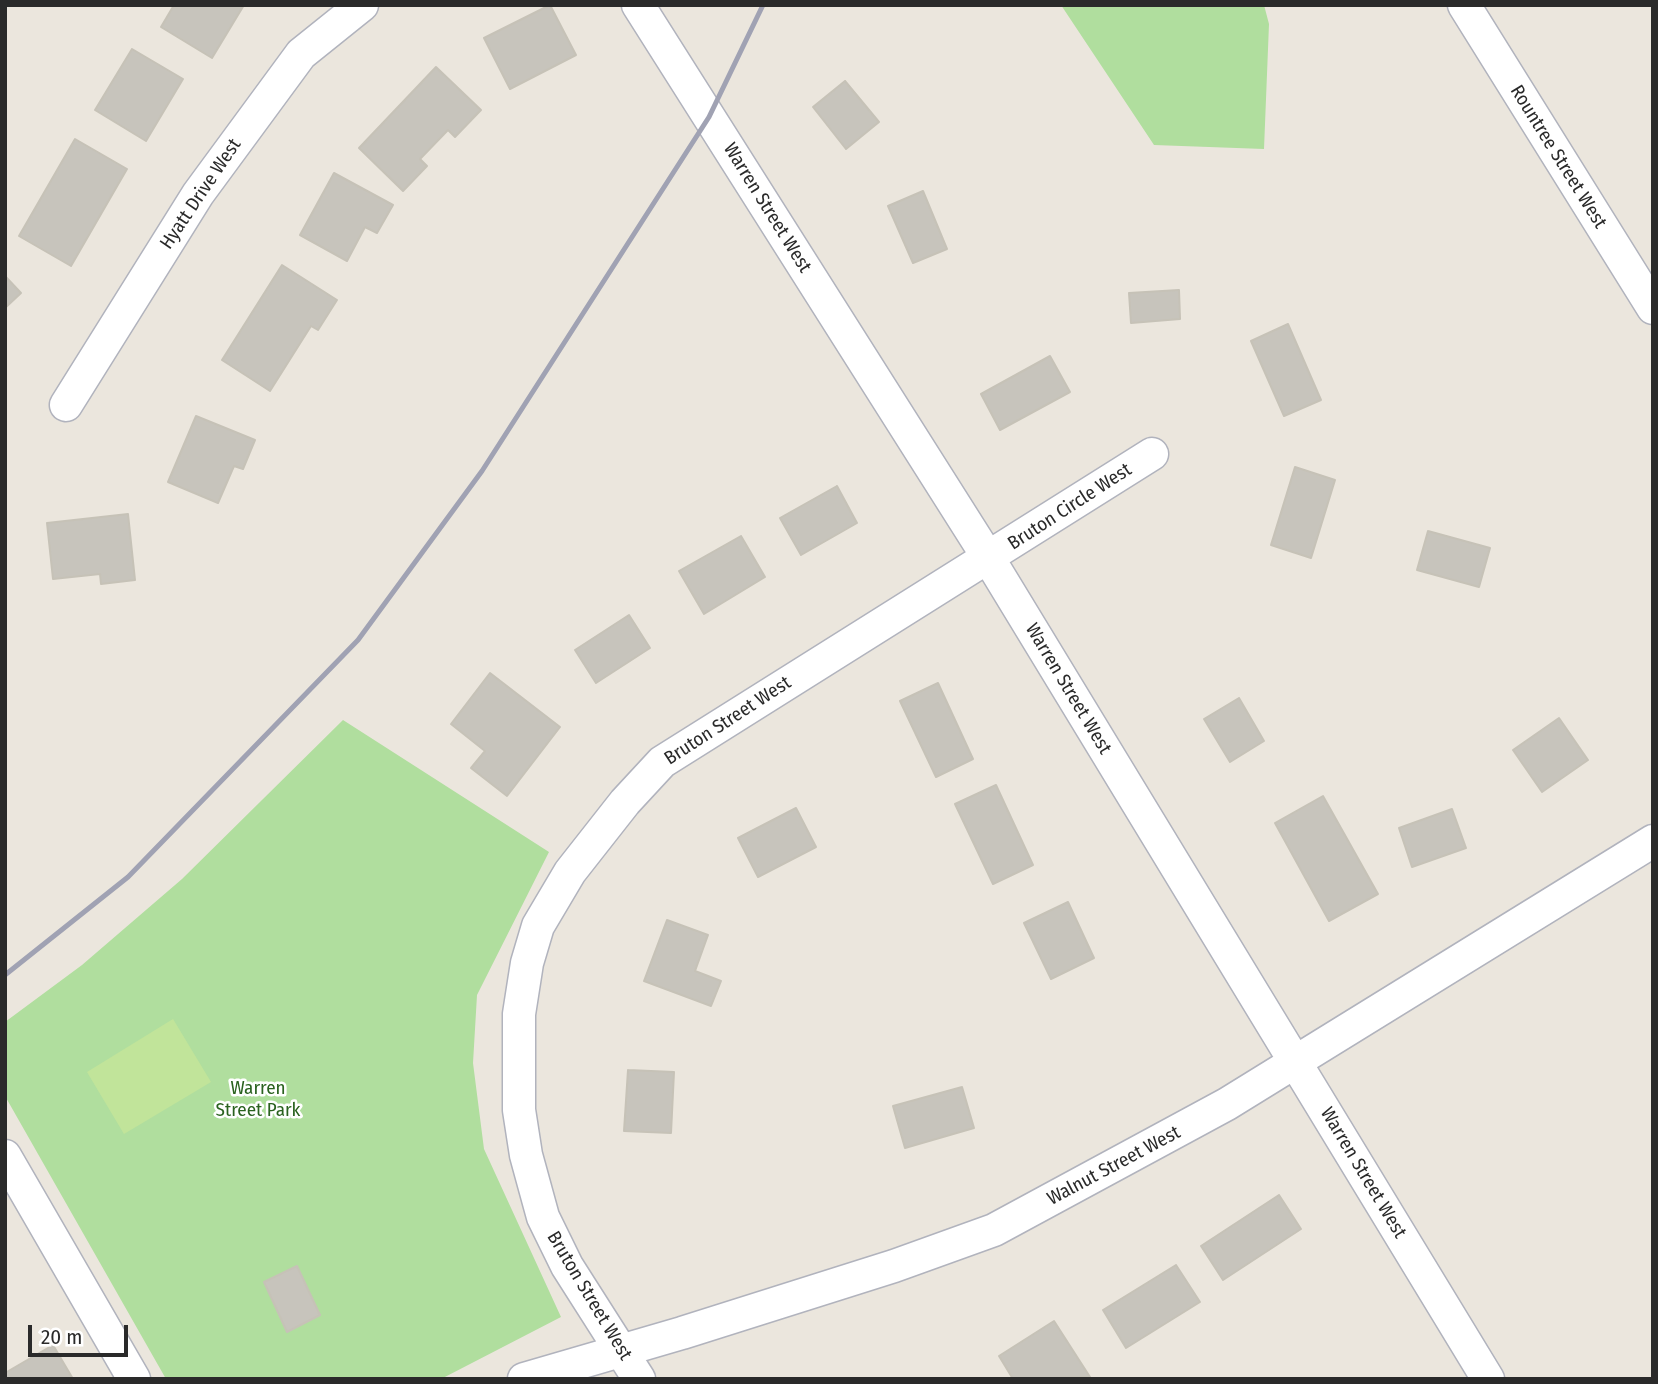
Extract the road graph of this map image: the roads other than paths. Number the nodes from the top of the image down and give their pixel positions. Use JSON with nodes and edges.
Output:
{"nodes":[{"id":1,"x":362,"y":5,"type":"edge"},
{"id":2,"x":638,"y":5,"type":"edge"},
{"id":3,"x":1464,"y":5,"type":"edge"},
{"id":4,"x":1653,"y":308,"type":"edge"},
{"id":5,"x":66,"y":405,"type":"dead end"},
{"id":6,"x":1152,"y":454,"type":"dead end"},
{"id":7,"x":989,"y":559,"type":"junction"},
{"id":8,"x":1653,"y":841,"type":"edge"},
{"id":9,"x":1295,"y":1062,"type":"junction"},
{"id":10,"x":5,"y":1156,"type":"edge"},
{"id":11,"x":620,"y":1349,"type":"junction"},
{"id":12,"x":134,"y":1379,"type":"edge"},
{"id":13,"x":524,"y":1379,"type":"edge"},
{"id":14,"x":639,"y":1379,"type":"edge"},
{"id":15,"x":1488,"y":1379,"type":"edge"}],
"edges":[{"from":1,"to":5,"type":"street","name":"Hyatt Drive West"},
{"from":2,"to":7,"type":"street","name":"Warren Street West"},
{"from":3,"to":4,"type":"street","name":"Rountree Street West"},
{"from":6,"to":7,"type":"street","name":"Bruton Circle West"},
{"from":7,"to":9,"type":"street","name":"Warren Street West"},
{"from":7,"to":11,"type":"street","name":"Bruton Street West"},
{"from":8,"to":9,"type":"street","name":"Walnut Street West"},
{"from":9,"to":11,"type":"street","name":"Walnut Street West"},
{"from":9,"to":15,"type":"street","name":"Warren Street West"},
{"from":10,"to":12,"type":"street"},
{"from":11,"to":13,"type":"street","name":"Walnut Street West"},
{"from":11,"to":14,"type":"street","name":"Bruton Street West"}]}
